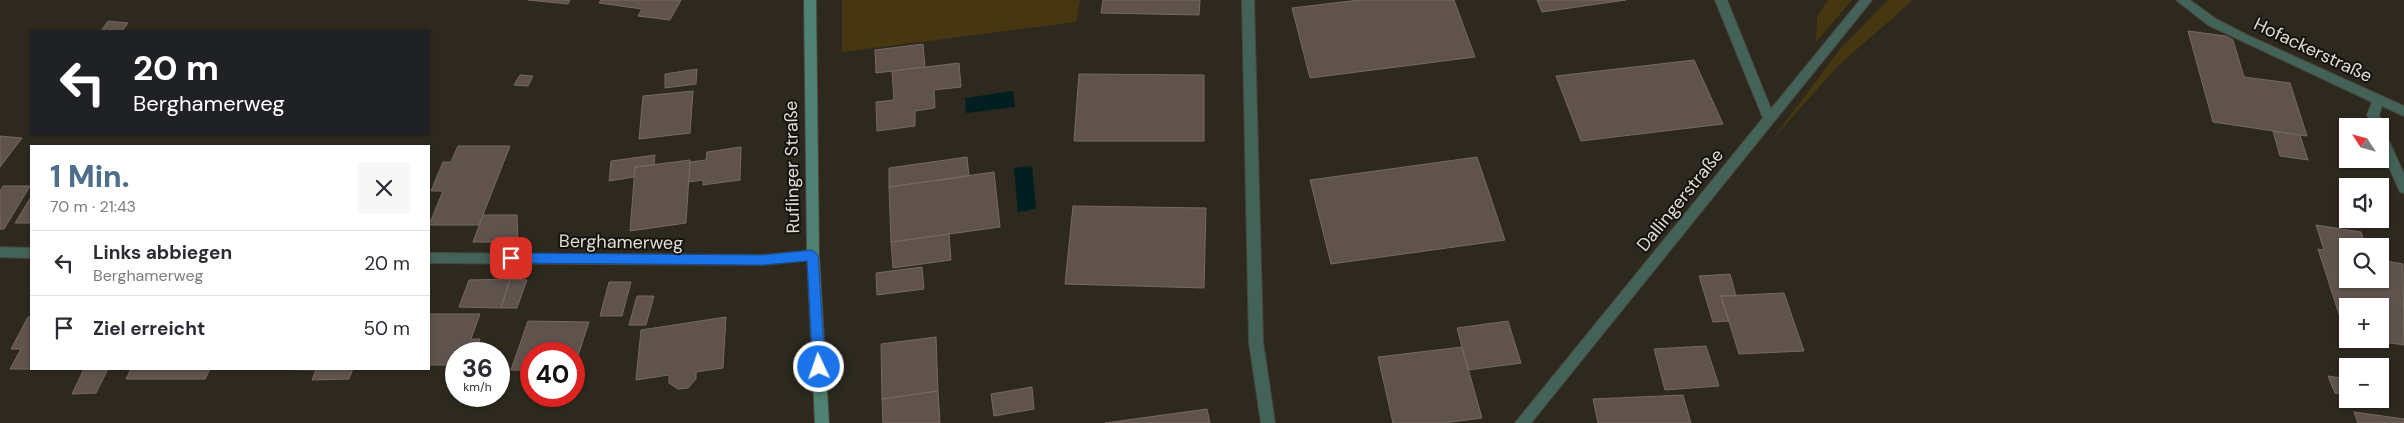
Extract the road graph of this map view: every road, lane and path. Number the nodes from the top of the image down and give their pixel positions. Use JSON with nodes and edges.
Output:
{"nodes":[{"id":1,"x":810,"y":0,"type":"edge"},
{"id":2,"x":1248,"y":0,"type":"edge"},
{"id":3,"x":1721,"y":0,"type":"edge"},
{"id":4,"x":1866,"y":0,"type":"edge"},
{"id":5,"x":2182,"y":0,"type":"edge"},
{"id":6,"x":2379,"y":99,"type":"junction"},
{"id":7,"x":2404,"y":111,"type":"edge"},
{"id":8,"x":2374,"y":118,"type":"edge"},
{"id":9,"x":1768,"y":119,"type":"junction"},
{"id":10,"x":2389,"y":153,"type":"edge"},
{"id":11,"x":2404,"y":188,"type":"edge"},
{"id":12,"x":0,"y":252,"type":"edge"},
{"id":13,"x":30,"y":253,"type":"edge"},
{"id":14,"x":812,"y":255,"type":"junction"},
{"id":15,"x":430,"y":258,"type":"edge"},
{"id":16,"x":822,"y":423,"type":"edge"},
{"id":17,"x":1268,"y":423,"type":"edge"},
{"id":18,"x":1522,"y":423,"type":"edge"}],
"edges":[{"from":1,"to":14,"type":"street","name":"Ruflinger Straße"},
{"from":2,"to":17,"type":"street"},
{"from":3,"to":9,"type":"street"},
{"from":4,"to":9,"type":"street","name":"Dallingerstraße"},
{"from":5,"to":6,"type":"street","name":"Hofackerstraße"},
{"from":6,"to":7,"type":"street","name":"Hofackerstraße"},
{"from":6,"to":8,"type":"street","name":"Hofackerstraße"},
{"from":9,"to":18,"type":"street","name":"Dallingerstraße"},
{"from":10,"to":11,"type":"street"},
{"from":12,"to":13,"type":"street"},
{"from":14,"to":15,"type":"street","name":"Berghamerweg"},
{"from":14,"to":16,"type":"street","name":"Ruflinger Straße"}]}
